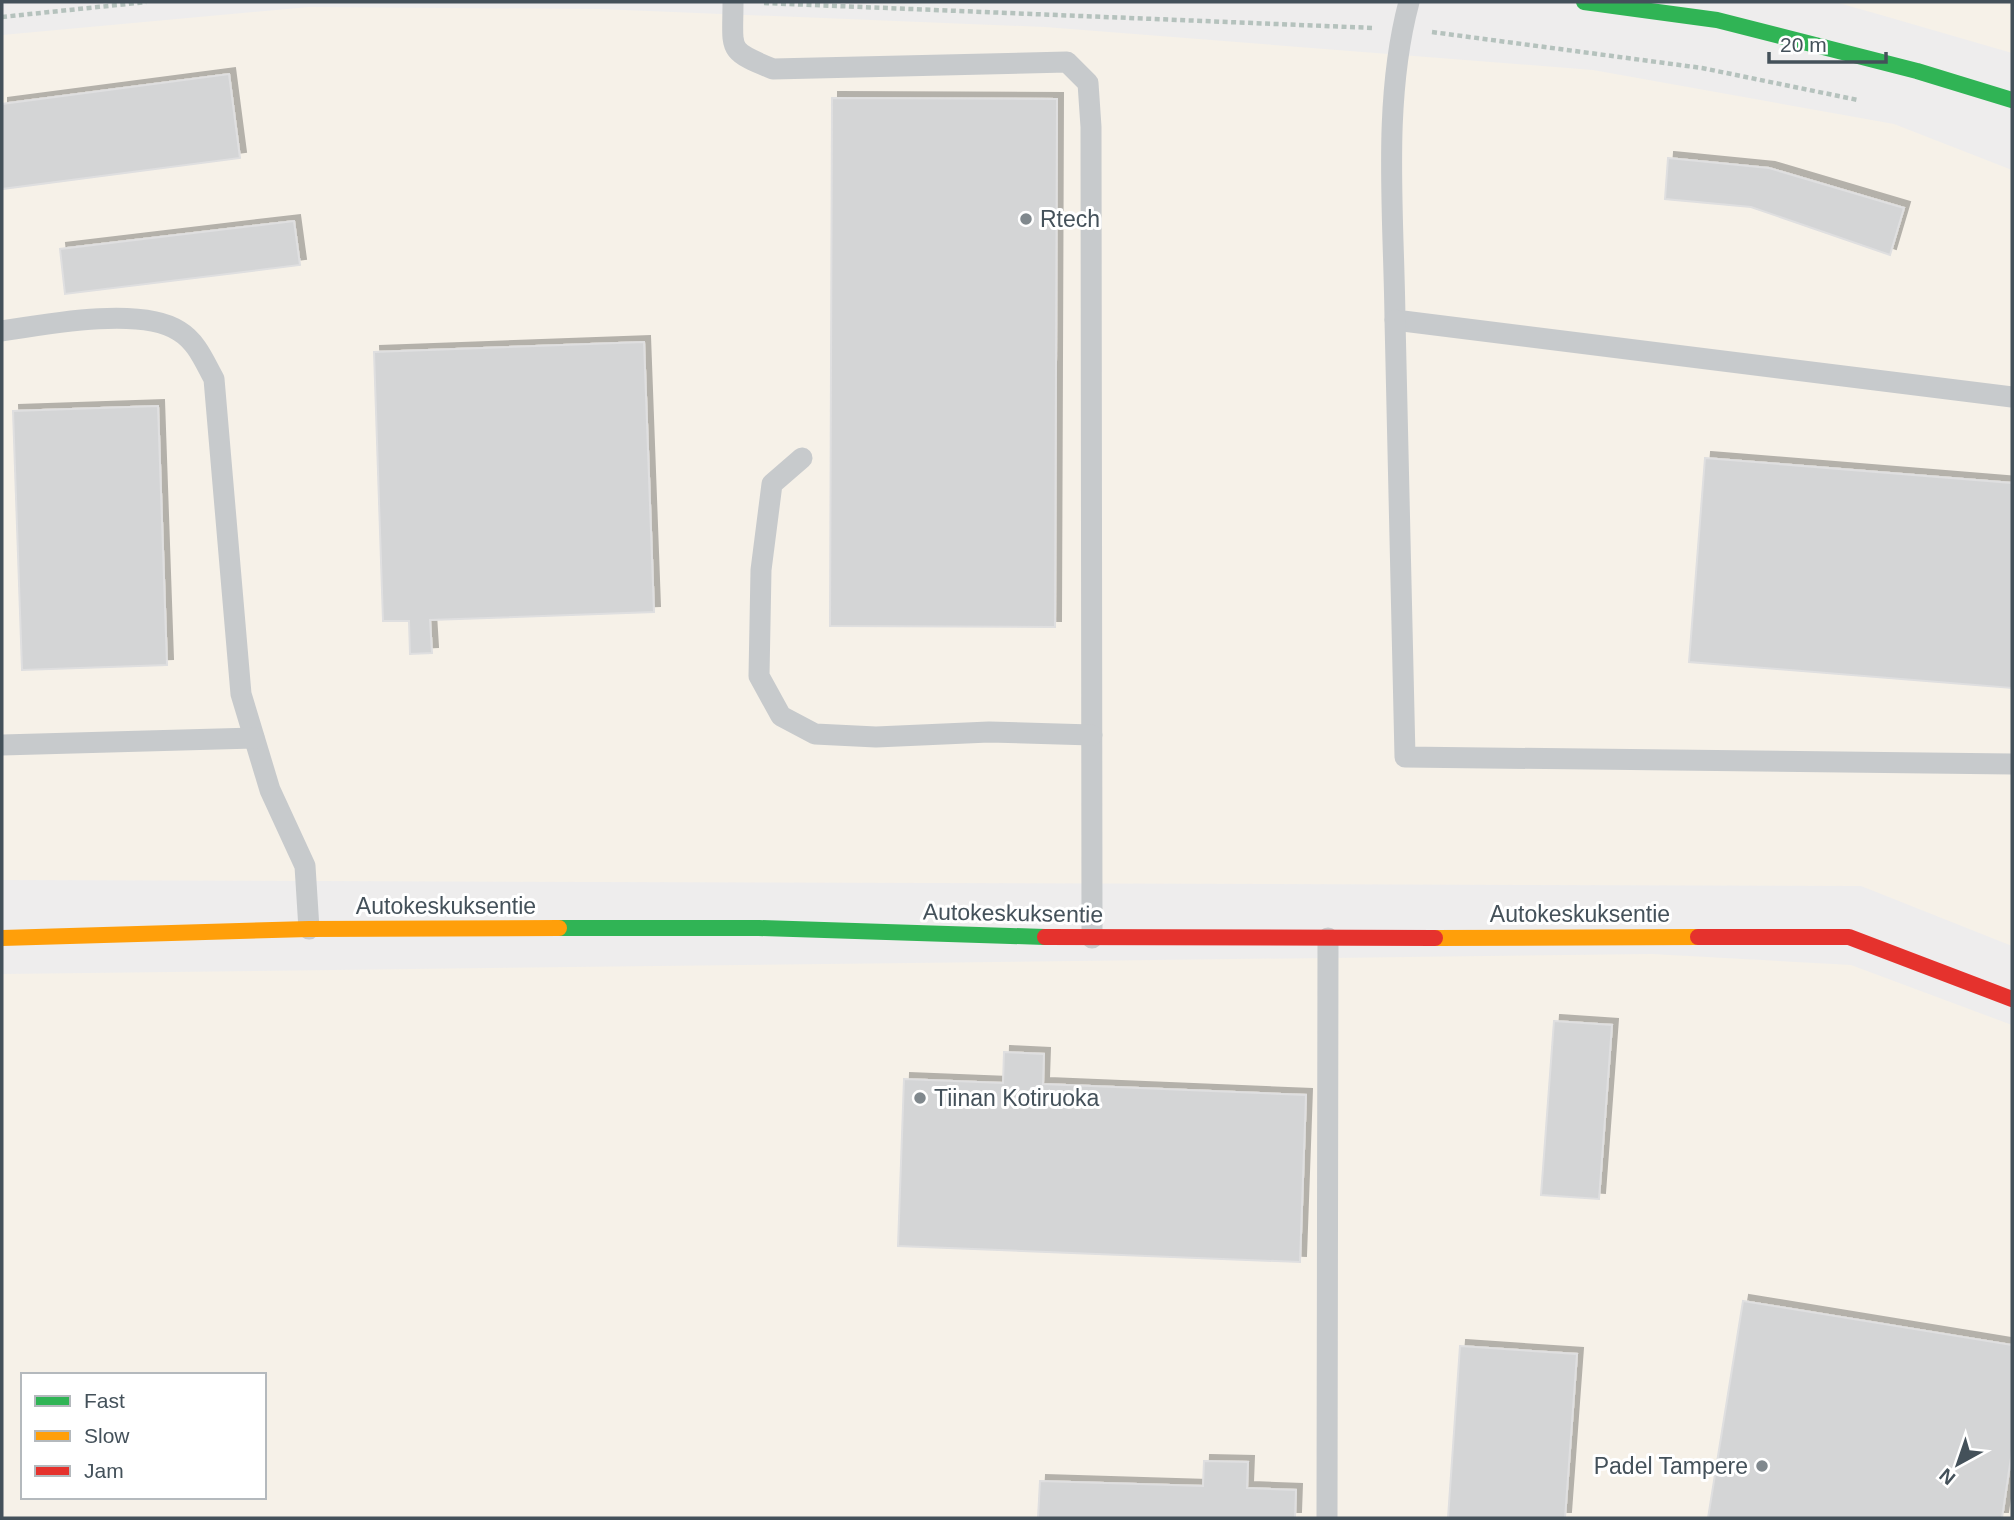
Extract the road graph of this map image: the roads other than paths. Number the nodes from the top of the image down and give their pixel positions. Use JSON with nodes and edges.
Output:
{"nodes":[{"id":1,"x":733,"y":2,"type":"edge"},
{"id":2,"x":1409,"y":2,"type":"edge"},
{"id":3,"x":1584,"y":2,"type":"edge"},
{"id":4,"x":2012,"y":100,"type":"edge"},
{"id":5,"x":1395,"y":320,"type":"junction"},
{"id":6,"x":2,"y":331,"type":"edge"},
{"id":7,"x":2012,"y":397,"type":"edge"},
{"id":8,"x":802,"y":458,"type":"dead end"},
{"id":9,"x":1092,"y":735,"type":"junction"},
{"id":10,"x":254,"y":738,"type":"junction"},
{"id":11,"x":2,"y":745,"type":"edge"},
{"id":12,"x":2012,"y":764,"type":"edge"},
{"id":13,"x":309,"y":929,"type":"junction"},
{"id":14,"x":2,"y":938,"type":"edge"},
{"id":15,"x":1092,"y":938,"type":"junction"},
{"id":16,"x":1328,"y":938,"type":"junction"},
{"id":17,"x":2012,"y":999,"type":"edge"},
{"id":18,"x":1327,"y":1518,"type":"edge"}],
"edges":[{"from":1,"to":9,"type":"lane"},
{"from":2,"to":5,"type":"lane"},
{"from":3,"to":4,"type":"street"},
{"from":5,"to":7,"type":"lane"},
{"from":5,"to":12,"type":"lane"},
{"from":6,"to":10,"type":"lane"},
{"from":8,"to":9,"type":"lane"},
{"from":9,"to":15,"type":"lane"},
{"from":10,"to":11,"type":"lane"},
{"from":10,"to":13,"type":"lane"},
{"from":13,"to":14,"type":"street","name":"Autokeskuksentie"},
{"from":13,"to":15,"type":"street","name":"Autokeskuksentie"},
{"from":15,"to":16,"type":"street","name":"Autokeskuksentie"},
{"from":16,"to":17,"type":"street","name":"Autokeskuksentie"},
{"from":16,"to":18,"type":"lane"}]}
